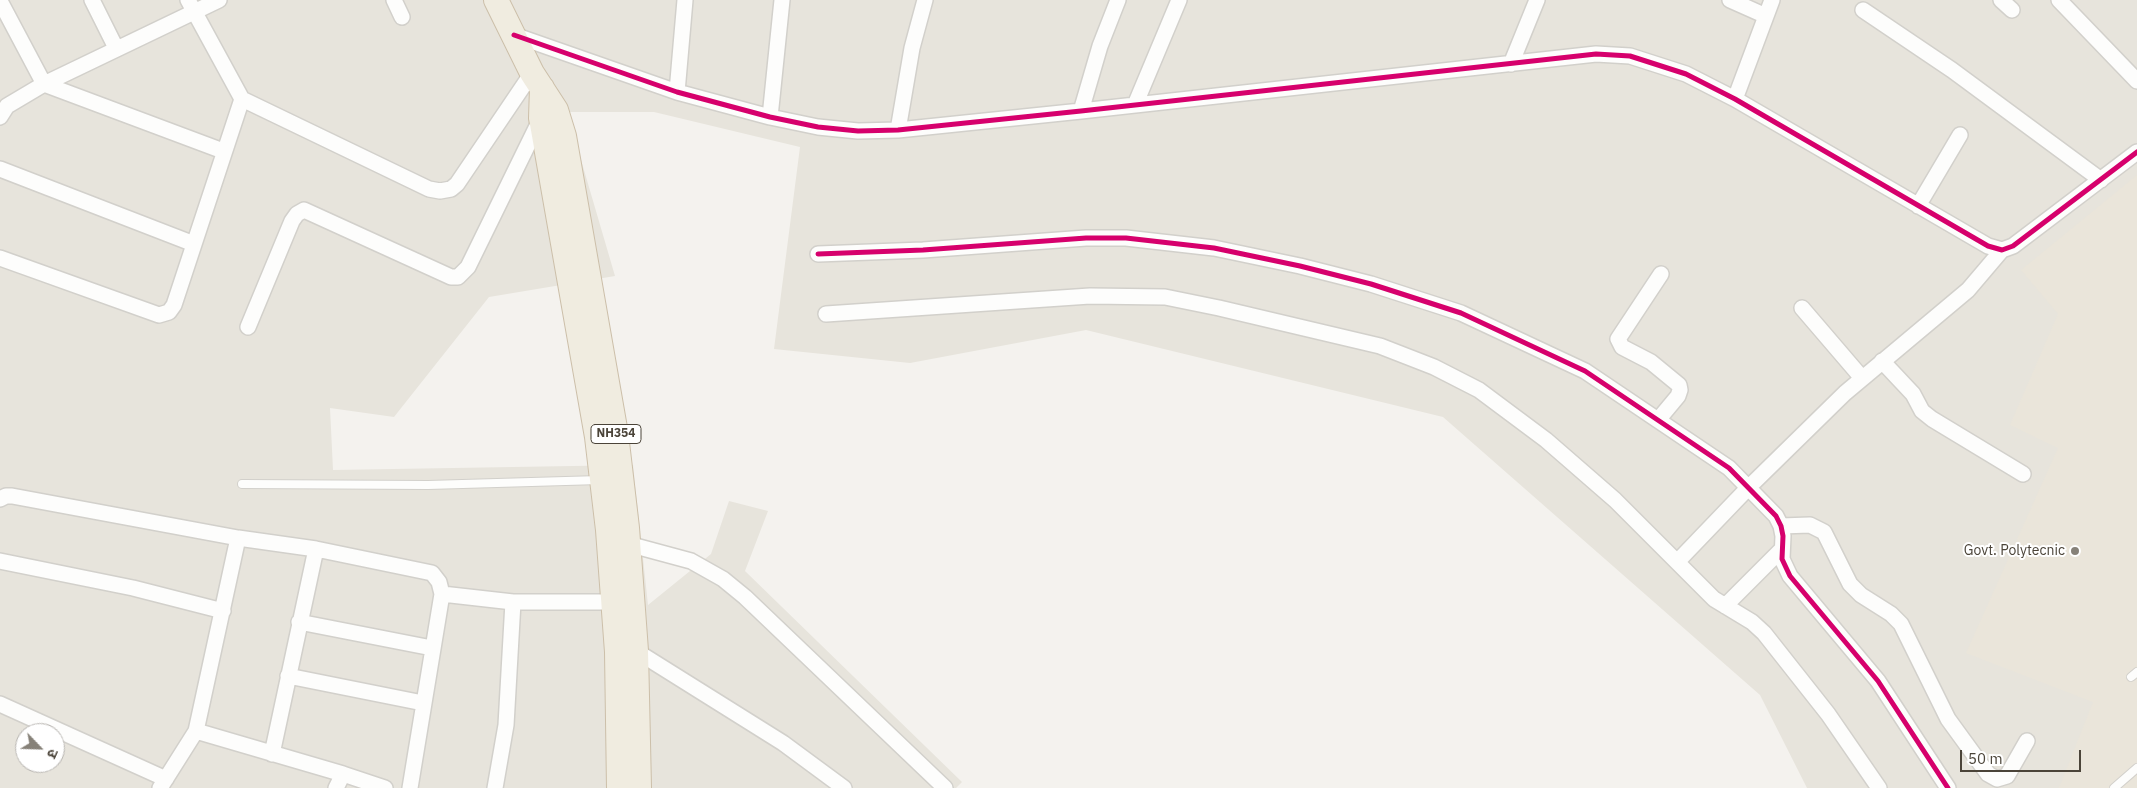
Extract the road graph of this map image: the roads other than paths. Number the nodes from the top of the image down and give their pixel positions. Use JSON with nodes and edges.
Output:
{"nodes":[{"id":1,"x":92,"y":0,"type":"edge"},
{"id":2,"x":219,"y":0,"type":"edge"},
{"id":3,"x":394,"y":0,"type":"edge"},
{"id":4,"x":496,"y":0,"type":"edge"},
{"id":5,"x":685,"y":0,"type":"edge"},
{"id":6,"x":782,"y":0,"type":"edge"},
{"id":7,"x":925,"y":0,"type":"edge"},
{"id":8,"x":1118,"y":0,"type":"edge"},
{"id":9,"x":1179,"y":0,"type":"edge"},
{"id":10,"x":1537,"y":0,"type":"edge"},
{"id":11,"x":1730,"y":0,"type":"edge"},
{"id":12,"x":1772,"y":0,"type":"edge"},
{"id":13,"x":2060,"y":0,"type":"edge"},
{"id":14,"x":0,"y":1,"type":"edge"},
{"id":15,"x":191,"y":6,"type":"edge"},
{"id":16,"x":1863,"y":10,"type":"dead end"},
{"id":17,"x":1766,"y":16,"type":"junction"},
{"id":18,"x":402,"y":17,"type":"dead end"},
{"id":19,"x":514,"y":36,"type":"junction"},
{"id":20,"x":116,"y":48,"type":"junction"},
{"id":21,"x":1511,"y":64,"type":"junction"},
{"id":22,"x":2137,"y":80,"type":"edge"},
{"id":23,"x":537,"y":81,"type":"junction"},
{"id":24,"x":44,"y":84,"type":"junction"},
{"id":25,"x":677,"y":92,"type":"junction"},
{"id":26,"x":242,"y":99,"type":"junction"},
{"id":27,"x":1736,"y":99,"type":"junction"},
{"id":28,"x":1135,"y":105,"type":"junction"},
{"id":29,"x":1081,"y":111,"type":"junction"},
{"id":30,"x":0,"y":117,"type":"edge"},
{"id":31,"x":770,"y":117,"type":"junction"},
{"id":32,"x":541,"y":118,"type":"junction"},
{"id":33,"x":898,"y":130,"type":"junction"},
{"id":34,"x":1960,"y":135,"type":"dead end"},
{"id":35,"x":223,"y":151,"type":"junction"},
{"id":36,"x":2137,"y":152,"type":"edge"},
{"id":37,"x":0,"y":169,"type":"edge"},
{"id":38,"x":2101,"y":180,"type":"junction"},
{"id":39,"x":1918,"y":206,"type":"junction"},
{"id":40,"x":194,"y":244,"type":"junction"},
{"id":41,"x":2002,"y":250,"type":"junction"},
{"id":42,"x":818,"y":254,"type":"dead end"},
{"id":43,"x":0,"y":258,"type":"edge"},
{"id":44,"x":1660,"y":274,"type":"dead end"},
{"id":45,"x":1802,"y":308,"type":"dead end"},
{"id":46,"x":826,"y":314,"type":"dead end"},
{"id":47,"x":248,"y":327,"type":"dead end"},
{"id":48,"x":1882,"y":361,"type":"junction"},
{"id":49,"x":1862,"y":378,"type":"junction"},
{"id":50,"x":1658,"y":420,"type":"junction"},
{"id":51,"x":2023,"y":474,"type":"dead end"},
{"id":52,"x":602,"y":480,"type":"junction"},
{"id":53,"x":242,"y":484,"type":"dead end"},
{"id":54,"x":1749,"y":487,"type":"junction"},
{"id":55,"x":0,"y":499,"type":"edge"},
{"id":56,"x":1781,"y":526,"type":"junction"},
{"id":57,"x":238,"y":538,"type":"junction"},
{"id":58,"x":628,"y":544,"type":"junction"},
{"id":59,"x":316,"y":549,"type":"junction"},
{"id":60,"x":1782,"y":549,"type":"junction"},
{"id":61,"x":0,"y":561,"type":"edge"},
{"id":62,"x":1678,"y":562,"type":"junction"},
{"id":63,"x":442,"y":594,"type":"junction"},
{"id":64,"x":512,"y":602,"type":"junction"},
{"id":65,"x":623,"y":602,"type":"junction"},
{"id":66,"x":1725,"y":606,"type":"junction"},
{"id":67,"x":223,"y":611,"type":"junction"},
{"id":68,"x":299,"y":622,"type":"junction"},
{"id":69,"x":432,"y":648,"type":"junction"},
{"id":70,"x":636,"y":651,"type":"junction"},
{"id":71,"x":288,"y":676,"type":"junction"},
{"id":72,"x":423,"y":703,"type":"junction"},
{"id":73,"x":0,"y":704,"type":"edge"},
{"id":74,"x":196,"y":732,"type":"junction"},
{"id":75,"x":2028,"y":740,"type":"dead end"},
{"id":76,"x":272,"y":754,"type":"junction"},
{"id":77,"x":2137,"y":768,"type":"edge"},
{"id":78,"x":343,"y":774,"type":"junction"},
{"id":79,"x":163,"y":784,"type":"edge"},
{"id":80,"x":336,"y":788,"type":"edge"},
{"id":81,"x":385,"y":788,"type":"edge"},
{"id":82,"x":410,"y":788,"type":"edge"},
{"id":83,"x":495,"y":788,"type":"edge"},
{"id":84,"x":619,"y":788,"type":"edge"},
{"id":85,"x":639,"y":788,"type":"edge"},
{"id":86,"x":844,"y":788,"type":"edge"},
{"id":87,"x":945,"y":788,"type":"edge"},
{"id":88,"x":1879,"y":788,"type":"edge"},
{"id":89,"x":1948,"y":788,"type":"edge"},
{"id":90,"x":2114,"y":788,"type":"edge"}],
"edges":[{"from":1,"to":20,"type":"street"},
{"from":2,"to":15,"type":"street"},
{"from":3,"to":18,"type":"street"},
{"from":4,"to":19,"type":"highway","number":"NH354"},
{"from":5,"to":25,"type":"street"},
{"from":6,"to":31,"type":"street"},
{"from":7,"to":33,"type":"street"},
{"from":8,"to":29,"type":"street"},
{"from":9,"to":28,"type":"street"},
{"from":10,"to":21,"type":"street"},
{"from":11,"to":17,"type":"street"},
{"from":12,"to":17,"type":"street"},
{"from":13,"to":22,"type":"street"},
{"from":14,"to":24,"type":"street"},
{"from":15,"to":20,"type":"street"},
{"from":15,"to":26,"type":"street"},
{"from":16,"to":38,"type":"street"},
{"from":17,"to":27,"type":"street"},
{"from":19,"to":23,"type":"highway","number":"NH354"},
{"from":19,"to":25,"type":"street"},
{"from":20,"to":24,"type":"street"},
{"from":21,"to":27,"type":"street"},
{"from":21,"to":28,"type":"street"},
{"from":23,"to":26,"type":"street"},
{"from":23,"to":32,"type":"highway","number":"NH354"},
{"from":23,"to":58,"type":"highway","number":"NH354"},
{"from":24,"to":30,"type":"street"},
{"from":24,"to":35,"type":"street"},
{"from":25,"to":31,"type":"street"},
{"from":26,"to":35,"type":"street"},
{"from":27,"to":39,"type":"street"},
{"from":28,"to":29,"type":"street"},
{"from":29,"to":33,"type":"street"},
{"from":31,"to":33,"type":"street"},
{"from":32,"to":47,"type":"street"},
{"from":32,"to":52,"type":"highway","number":"NH354"},
{"from":34,"to":39,"type":"street"},
{"from":35,"to":40,"type":"street"},
{"from":36,"to":38,"type":"street"},
{"from":37,"to":40,"type":"street"},
{"from":38,"to":41,"type":"street"},
{"from":39,"to":41,"type":"street"},
{"from":40,"to":43,"type":"street"},
{"from":41,"to":48,"type":"street"},
{"from":42,"to":50,"type":"street"},
{"from":44,"to":50,"type":"street"},
{"from":45,"to":49,"type":"street"},
{"from":46,"to":62,"type":"street"},
{"from":48,"to":49,"type":"street"},
{"from":48,"to":51,"type":"street"},
{"from":49,"to":54,"type":"street"},
{"from":50,"to":54,"type":"street"},
{"from":52,"to":53,"type":"lane"},
{"from":52,"to":65,"type":"highway","number":"NH354"},
{"from":54,"to":56,"type":"street"},
{"from":54,"to":62,"type":"street"},
{"from":55,"to":57,"type":"street"},
{"from":56,"to":60,"type":"street"},
{"from":56,"to":75,"type":"street"},
{"from":57,"to":59,"type":"street"},
{"from":57,"to":67,"type":"street"},
{"from":58,"to":65,"type":"highway","number":"NH354"},
{"from":58,"to":87,"type":"street"},
{"from":59,"to":63,"type":"street"},
{"from":59,"to":68,"type":"street"},
{"from":60,"to":66,"type":"street"},
{"from":60,"to":89,"type":"street"},
{"from":61,"to":67,"type":"street"},
{"from":62,"to":66,"type":"street"},
{"from":63,"to":64,"type":"street"},
{"from":63,"to":69,"type":"street"},
{"from":64,"to":65,"type":"street"},
{"from":64,"to":83,"type":"street"},
{"from":65,"to":70,"type":"highway","number":"NH354"},
{"from":65,"to":84,"type":"highway","number":"NH354"},
{"from":66,"to":88,"type":"street"},
{"from":67,"to":74,"type":"street"},
{"from":68,"to":69,"type":"street"},
{"from":68,"to":71,"type":"street"},
{"from":69,"to":72,"type":"street"},
{"from":70,"to":85,"type":"highway","number":"NH354"},
{"from":70,"to":86,"type":"street"},
{"from":71,"to":72,"type":"street"},
{"from":71,"to":76,"type":"street"},
{"from":72,"to":82,"type":"street"},
{"from":73,"to":79,"type":"street"},
{"from":74,"to":76,"type":"street"},
{"from":74,"to":79,"type":"street"},
{"from":76,"to":78,"type":"street"},
{"from":77,"to":90,"type":"lane"},
{"from":78,"to":80,"type":"street"},
{"from":78,"to":81,"type":"street"}]}
